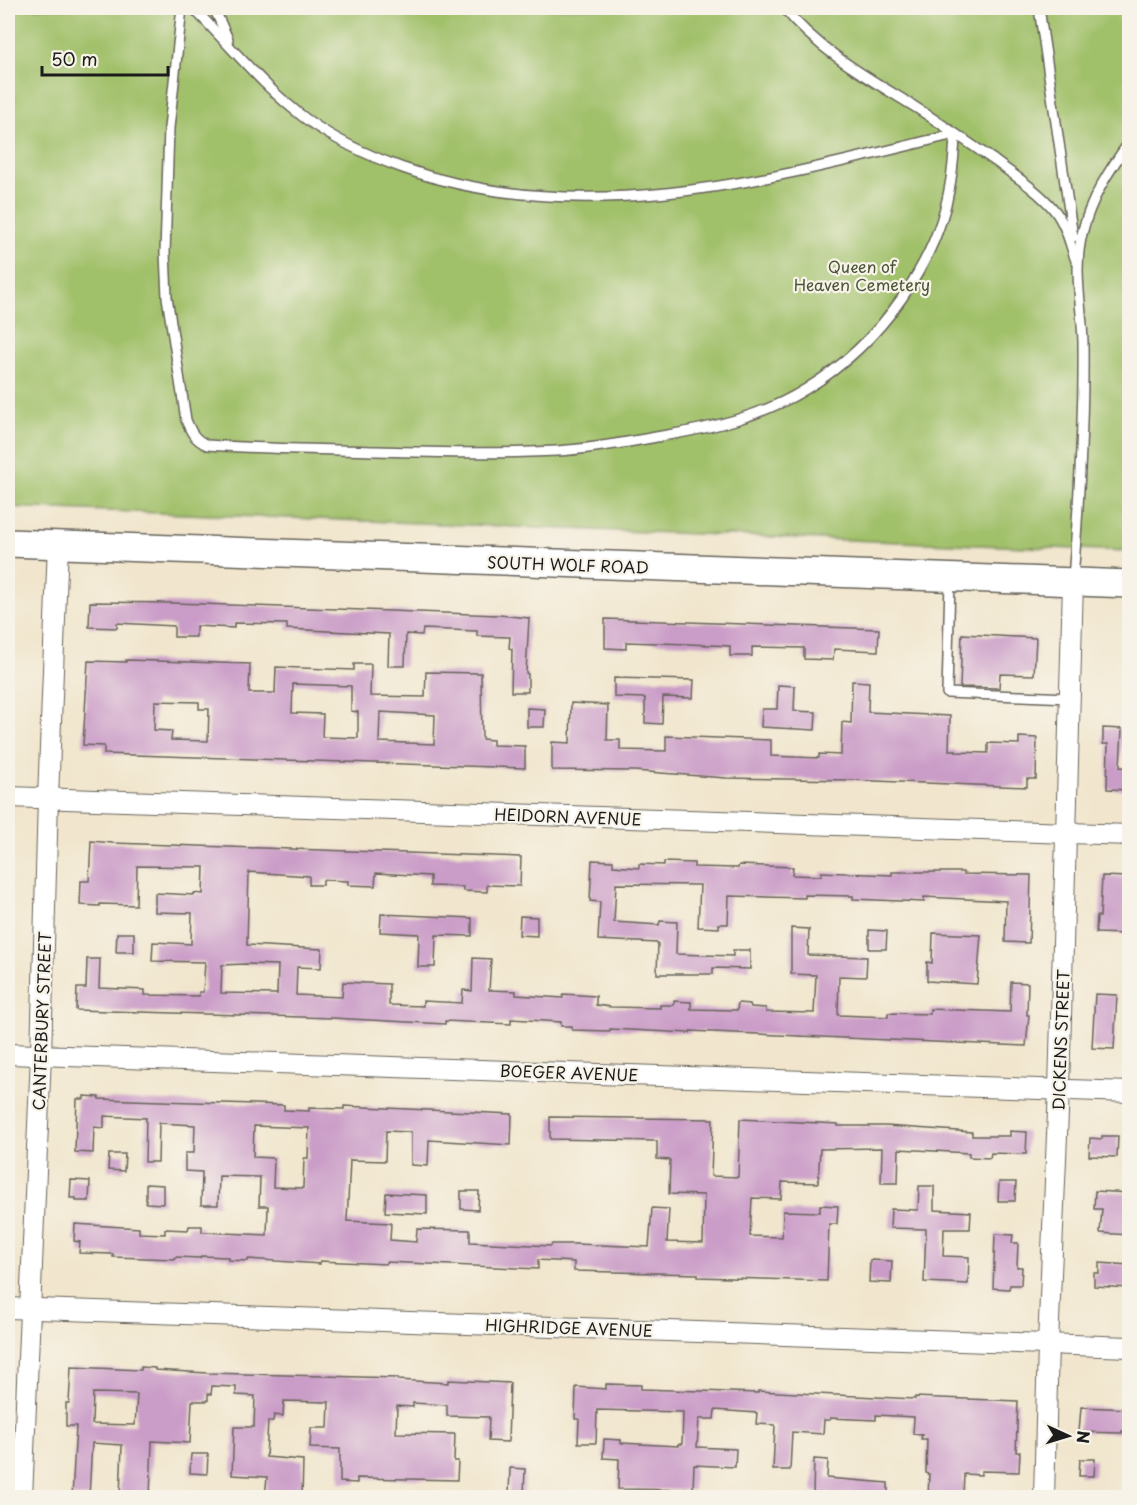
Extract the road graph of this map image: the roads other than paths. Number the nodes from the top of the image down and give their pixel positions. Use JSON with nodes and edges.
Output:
{"nodes":[{"id":1,"x":182,"y":8,"type":"edge"},
{"id":2,"x":193,"y":8,"type":"edge"},
{"id":3,"x":214,"y":8,"type":"edge"},
{"id":4,"x":784,"y":8,"type":"edge"},
{"id":5,"x":1039,"y":8,"type":"edge"},
{"id":6,"x":232,"y":47,"type":"junction"},
{"id":7,"x":956,"y":134,"type":"junction"},
{"id":8,"x":1130,"y":141,"type":"edge"},
{"id":9,"x":1077,"y":267,"type":"junction"},
{"id":10,"x":8,"y":543,"type":"edge"},
{"id":11,"x":58,"y":544,"type":"junction"},
{"id":12,"x":950,"y":578,"type":"junction"},
{"id":13,"x":1073,"y":582,"type":"junction"},
{"id":14,"x":1130,"y":584,"type":"edge"},
{"id":15,"x":1070,"y":698,"type":"junction"},
{"id":16,"x":8,"y":797,"type":"edge"},
{"id":17,"x":48,"y":798,"type":"junction"},
{"id":18,"x":1065,"y":832,"type":"junction"},
{"id":19,"x":1130,"y":835,"type":"edge"},
{"id":20,"x":8,"y":1053,"type":"edge"},
{"id":21,"x":41,"y":1055,"type":"junction"},
{"id":22,"x":1059,"y":1089,"type":"junction"},
{"id":23,"x":1130,"y":1092,"type":"edge"},
{"id":24,"x":8,"y":1308,"type":"edge"},
{"id":25,"x":29,"y":1308,"type":"junction"},
{"id":26,"x":1048,"y":1344,"type":"junction"},
{"id":27,"x":1130,"y":1347,"type":"edge"},
{"id":28,"x":22,"y":1497,"type":"edge"},
{"id":29,"x":1044,"y":1497,"type":"edge"}],
"edges":[{"from":1,"to":7,"type":"lane"},
{"from":2,"to":6,"type":"lane"},
{"from":3,"to":6,"type":"lane"},
{"from":4,"to":7,"type":"lane"},
{"from":5,"to":9,"type":"lane"},
{"from":6,"to":7,"type":"lane"},
{"from":7,"to":9,"type":"lane"},
{"from":8,"to":9,"type":"lane"},
{"from":9,"to":13,"type":"lane"},
{"from":10,"to":11,"type":"main road","name":"SOUTH WOLF ROAD"},
{"from":11,"to":12,"type":"main road","name":"SOUTH WOLF ROAD"},
{"from":11,"to":17,"type":"street","name":"CANTERBURY STREET"},
{"from":12,"to":13,"type":"main road","name":"SOUTH WOLF ROAD"},
{"from":12,"to":15,"type":"lane"},
{"from":13,"to":14,"type":"main road","name":"SOUTH WOLF ROAD"},
{"from":13,"to":15,"type":"street","name":"DICKENS STREET"},
{"from":15,"to":18,"type":"street","name":"DICKENS STREET"},
{"from":16,"to":17,"type":"street","name":"HEIDORN AVENUE"},
{"from":17,"to":18,"type":"street","name":"HEIDORN AVENUE"},
{"from":17,"to":21,"type":"street","name":"CANTERBURY STREET"},
{"from":18,"to":19,"type":"street","name":"HEIDORN AVENUE"},
{"from":18,"to":22,"type":"street","name":"DICKENS STREET"},
{"from":20,"to":21,"type":"street","name":"BOEGER AVENUE"},
{"from":21,"to":22,"type":"street","name":"BOEGER AVENUE"},
{"from":21,"to":25,"type":"street","name":"CANTERBURY STREET"},
{"from":22,"to":23,"type":"street","name":"BOEGER AVENUE"},
{"from":22,"to":26,"type":"street","name":"DICKENS STREET"},
{"from":24,"to":25,"type":"street","name":"HIGHRIDGE AVENUE"},
{"from":25,"to":26,"type":"street","name":"HIGHRIDGE AVENUE"},
{"from":25,"to":28,"type":"street","name":"CANTERBURY STREET"},
{"from":26,"to":27,"type":"street","name":"HIGHRIDGE AVENUE"},
{"from":26,"to":29,"type":"street","name":"DICKENS STREET"}]}
